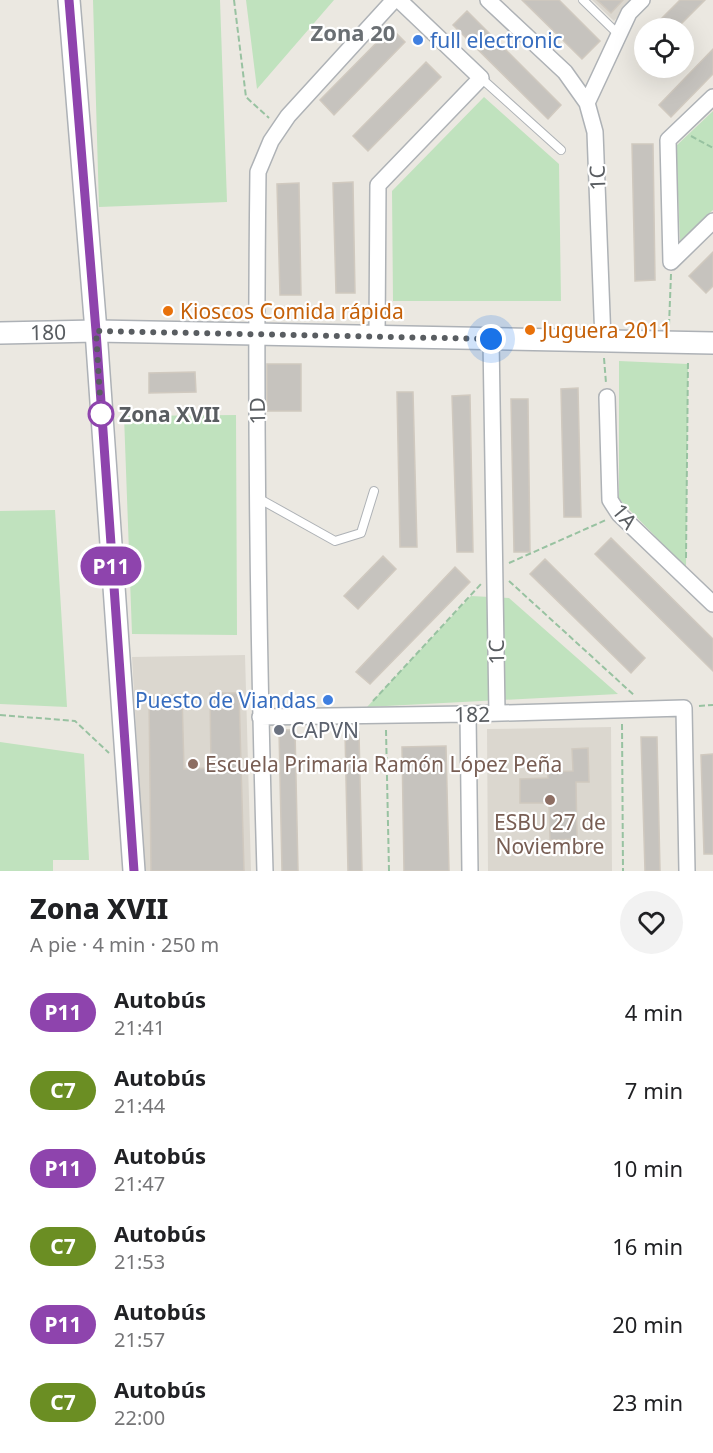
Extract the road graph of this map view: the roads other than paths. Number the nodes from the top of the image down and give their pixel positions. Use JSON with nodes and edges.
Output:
{"nodes":[{"id":1,"x":69,"y":0,"type":"edge"},
{"id":2,"x":394,"y":0,"type":"edge"},
{"id":3,"x":399,"y":0,"type":"edge"},
{"id":4,"x":488,"y":0,"type":"edge"},
{"id":5,"x":583,"y":0,"type":"edge"},
{"id":6,"x":642,"y":0,"type":"edge"},
{"id":7,"x":619,"y":35,"type":"junction"},
{"id":8,"x":481,"y":78,"type":"junction"},
{"id":9,"x":713,"y":97,"type":"edge"},
{"id":10,"x":587,"y":103,"type":"junction"},
{"id":11,"x":561,"y":150,"type":"dead end"},
{"id":12,"x":713,"y":221,"type":"edge"},
{"id":13,"x":96,"y":331,"type":"junction"},
{"id":14,"x":0,"y":333,"type":"edge"},
{"id":15,"x":256,"y":334,"type":"junction"},
{"id":16,"x":376,"y":337,"type":"junction"},
{"id":17,"x":491,"y":339,"type":"junction"},
{"id":18,"x":603,"y":341,"type":"junction"},
{"id":19,"x":713,"y":343,"type":"edge"},
{"id":20,"x":607,"y":397,"type":"road end"},
{"id":21,"x":374,"y":491,"type":"dead end"},
{"id":22,"x":258,"y":498,"type":"junction"},
{"id":23,"x":713,"y":604,"type":"edge"},
{"id":24,"x":497,"y":713,"type":"junction"},
{"id":25,"x":468,"y":714,"type":"junction"},
{"id":26,"x":260,"y":717,"type":"junction"},
{"id":27,"x":134,"y":871,"type":"edge"},
{"id":28,"x":265,"y":871,"type":"edge"},
{"id":29,"x":470,"y":871,"type":"edge"},
{"id":30,"x":687,"y":871,"type":"edge"}],
"edges":[{"from":1,"to":13,"type":"main road"},
{"from":2,"to":15,"type":"street","name":"1D"},
{"from":3,"to":8,"type":"street"},
{"from":4,"to":10,"type":"street","name":"1C"},
{"from":5,"to":7,"type":"lane"},
{"from":6,"to":7,"type":"street"},
{"from":7,"to":10,"type":"street"},
{"from":8,"to":11,"type":"lane"},
{"from":8,"to":16,"type":"street"},
{"from":9,"to":12,"type":"street"},
{"from":10,"to":18,"type":"street","name":"1C"},
{"from":13,"to":14,"type":"main road","name":"180"},
{"from":13,"to":15,"type":"main road","name":"180"},
{"from":13,"to":27,"type":"main road"},
{"from":15,"to":16,"type":"main road","name":"180"},
{"from":15,"to":22,"type":"street","name":"1D"},
{"from":16,"to":17,"type":"main road","name":"180"},
{"from":17,"to":18,"type":"main road","name":"180"},
{"from":17,"to":24,"type":"street","name":"1C"},
{"from":18,"to":19,"type":"main road","name":"180"},
{"from":20,"to":23,"type":"street","name":"1A"},
{"from":21,"to":22,"type":"lane"},
{"from":22,"to":26,"type":"street","name":"1D"},
{"from":24,"to":25,"type":"street","name":"182"},
{"from":24,"to":30,"type":"street","name":"182"},
{"from":25,"to":26,"type":"street","name":"182"},
{"from":25,"to":29,"type":"street"},
{"from":26,"to":28,"type":"street","name":"1D"}]}
